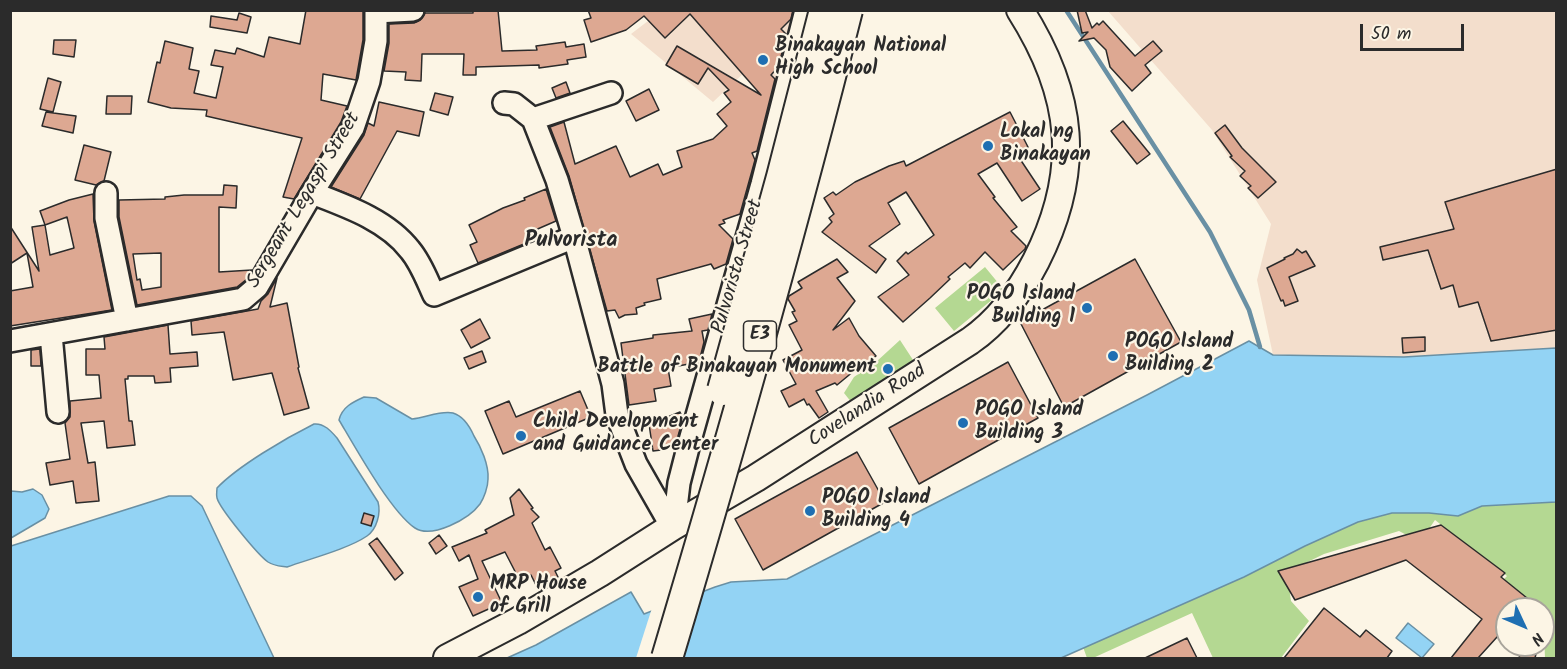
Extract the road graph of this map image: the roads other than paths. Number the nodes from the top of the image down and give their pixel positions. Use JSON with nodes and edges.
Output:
{"nodes":[{"id":1,"x":413,"y":10,"type":"edge"},
{"id":2,"x":806,"y":10,"type":"edge"},
{"id":3,"x":825,"y":10,"type":"edge"},
{"id":4,"x":847,"y":10,"type":"edge"},
{"id":5,"x":1020,"y":10,"type":"edge"},
{"id":6,"x":376,"y":11,"type":"edge"},
{"id":7,"x":611,"y":93,"type":"dead end"},
{"id":8,"x":504,"y":103,"type":"dead end"},
{"id":9,"x":533,"y":119,"type":"junction"},
{"id":10,"x":106,"y":193,"type":"dead end"},
{"id":11,"x":312,"y":193,"type":"junction"},
{"id":12,"x":574,"y":237,"type":"junction"},
{"id":13,"x":127,"y":320,"type":"junction"},
{"id":14,"x":51,"y":334,"type":"junction"},
{"id":15,"x":10,"y":341,"type":"edge"},
{"id":16,"x":58,"y":412,"type":"dead end"},
{"id":17,"x":670,"y":524,"type":"junction"},
{"id":18,"x":447,"y":658,"type":"edge"},
{"id":19,"x":645,"y":658,"type":"edge"},
{"id":20,"x":667,"y":658,"type":"edge"}],
"edges":[{"from":1,"to":6,"type":"street"},
{"from":2,"to":17,"type":"street","name":"Pulvorista Street"},
{"from":3,"to":19,"type":"highway","number":"E3","bridge":true},
{"from":4,"to":20,"type":"highway","number":"E3","bridge":true},
{"from":5,"to":17,"type":"main road","name":"Covelandia Road"},
{"from":6,"to":11,"type":"street","name":"Sergeant Legaspi Street"},
{"from":7,"to":9,"type":"street"},
{"from":8,"to":9,"type":"street"},
{"from":9,"to":12,"type":"street"},
{"from":10,"to":13,"type":"street"},
{"from":11,"to":12,"type":"street"},
{"from":11,"to":13,"type":"street","name":"Sergeant Legaspi Street"},
{"from":12,"to":17,"type":"street"},
{"from":13,"to":14,"type":"street","name":"Sergeant Legaspi Street"},
{"from":14,"to":15,"type":"street","name":"Sergeant Legaspi Street"},
{"from":14,"to":16,"type":"street"},
{"from":17,"to":18,"type":"main road","name":"Covelandia Road"}]}
